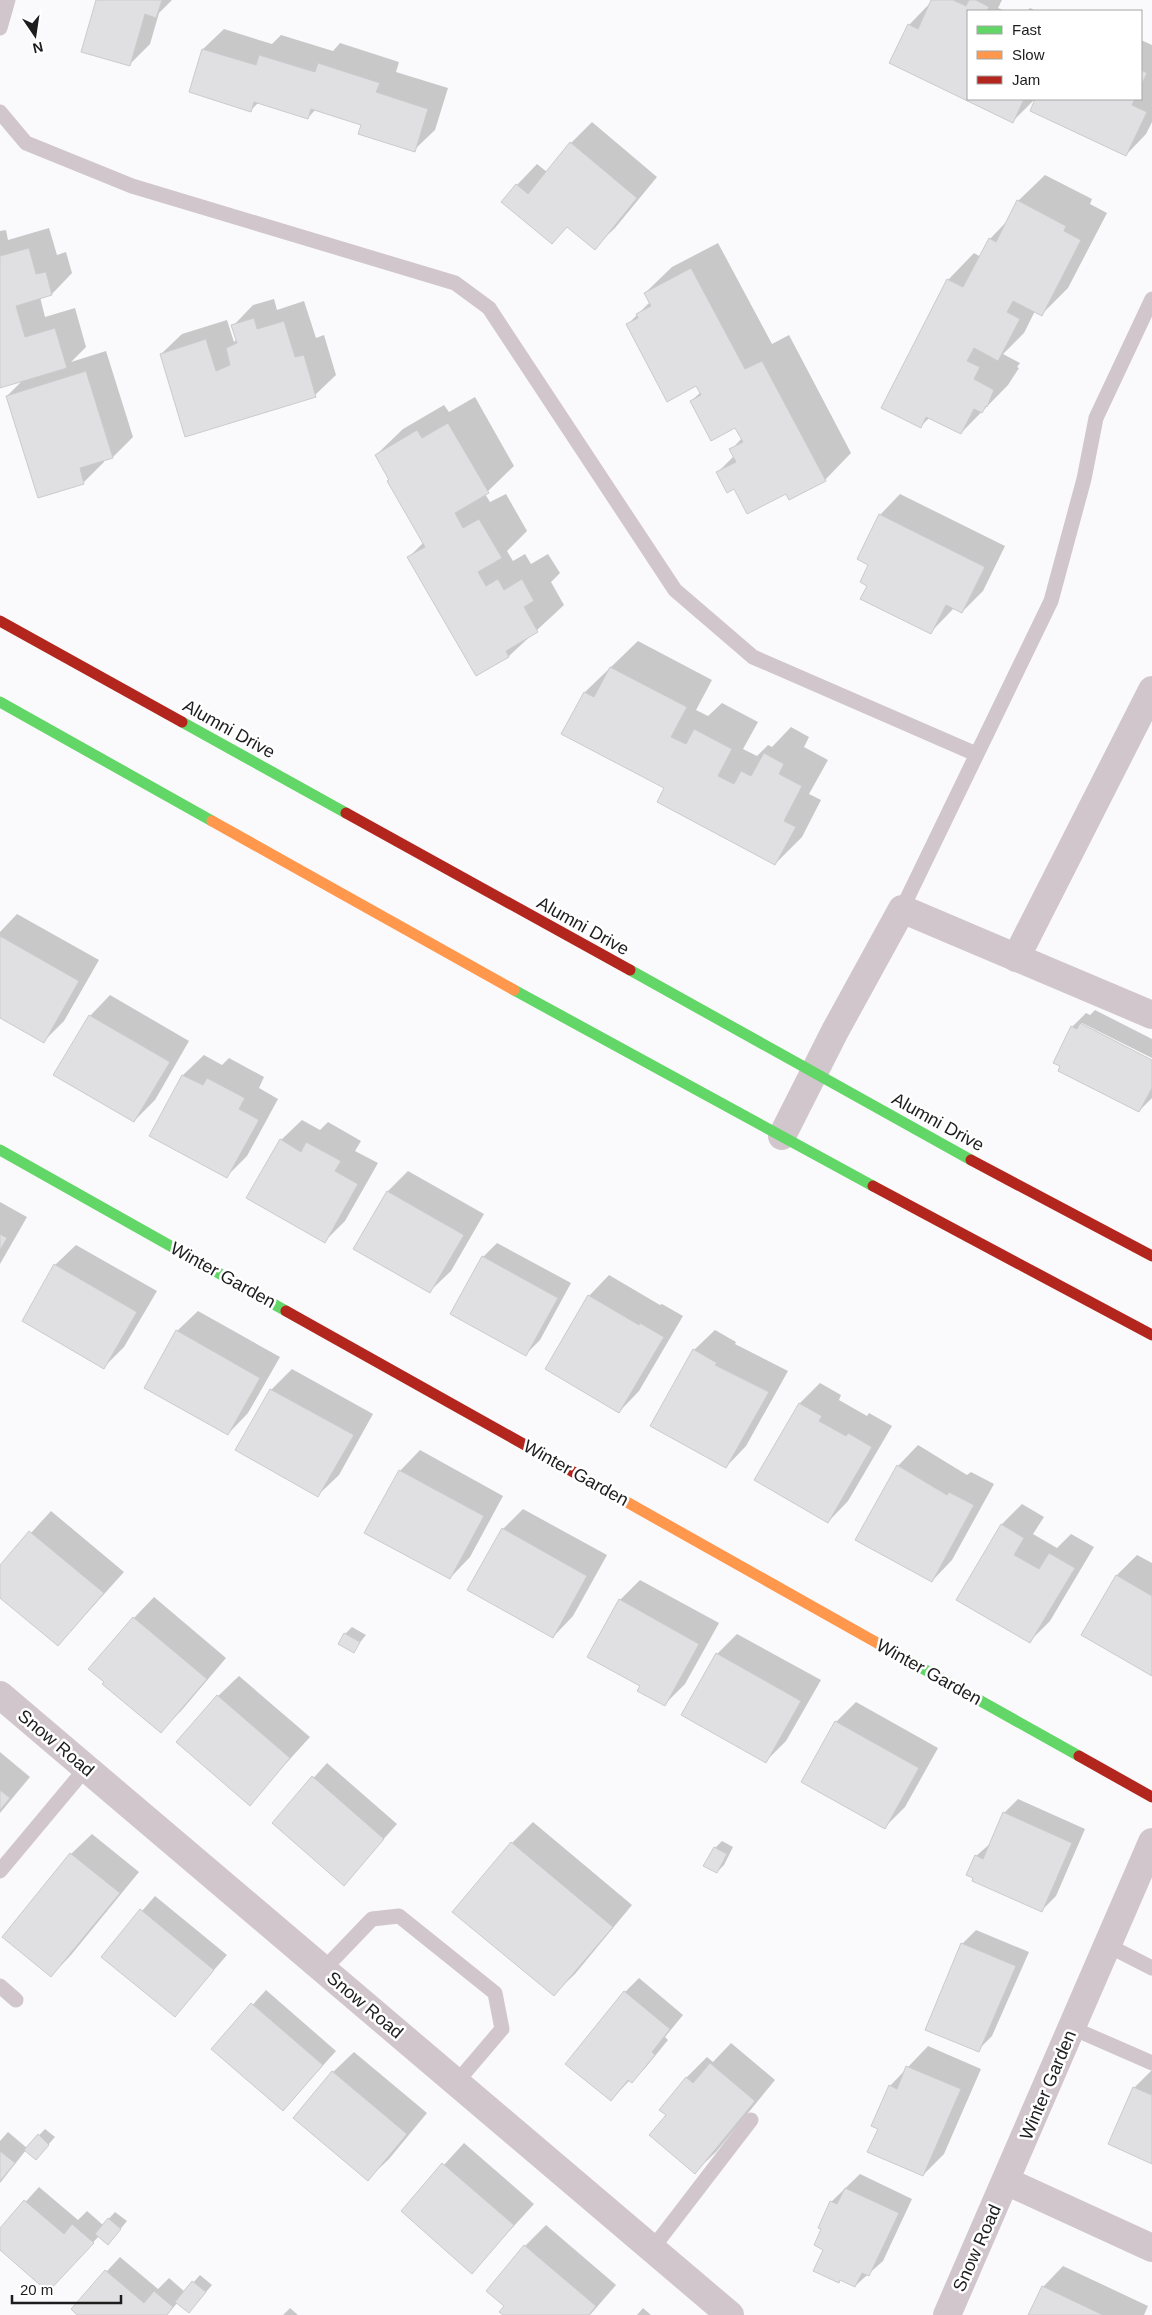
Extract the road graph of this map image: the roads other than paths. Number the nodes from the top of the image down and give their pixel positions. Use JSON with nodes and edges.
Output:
{"nodes":[{"id":1,"x":8,"y":0,"type":"edge"},
{"id":2,"x":0,"y":28,"type":"edge"},
{"id":3,"x":0,"y":112,"type":"edge"},
{"id":4,"x":1152,"y":299,"type":"edge"},
{"id":5,"x":0,"y":621,"type":"edge"},
{"id":6,"x":1152,"y":690,"type":"edge"},
{"id":7,"x":0,"y":702,"type":"edge"},
{"id":8,"x":976,"y":754,"type":"junction"},
{"id":9,"x":902,"y":908,"type":"junction"},
{"id":10,"x":1016,"y":958,"type":"junction"},
{"id":11,"x":1152,"y":1015,"type":"edge"},
{"id":12,"x":813,"y":1073,"type":"junction"},
{"id":13,"x":782,"y":1136,"type":"junction"},
{"id":14,"x":0,"y":1150,"type":"edge"},
{"id":15,"x":1152,"y":1256,"type":"edge"},
{"id":16,"x":1152,"y":1335,"type":"edge"},
{"id":17,"x":0,"y":1695,"type":"edge"},
{"id":18,"x":86,"y":1768,"type":"junction"},
{"id":19,"x":1152,"y":1797,"type":"edge"},
{"id":20,"x":1152,"y":1842,"type":"edge"},
{"id":21,"x":0,"y":1871,"type":"edge"},
{"id":22,"x":1107,"y":1945,"type":"junction"},
{"id":23,"x":1152,"y":1968,"type":"edge"},
{"id":24,"x":323,"y":1970,"type":"junction"},
{"id":25,"x":0,"y":1986,"type":"edge"},
{"id":26,"x":16,"y":2000,"type":"dead end"},
{"id":27,"x":1072,"y":2028,"type":"junction"},
{"id":28,"x":1152,"y":2063,"type":"edge"},
{"id":29,"x":456,"y":2083,"type":"junction"},
{"id":30,"x":751,"y":2120,"type":"dead end"},
{"id":31,"x":1006,"y":2181,"type":"junction"},
{"id":32,"x":1152,"y":2248,"type":"edge"},
{"id":33,"x":652,"y":2249,"type":"junction"},
{"id":34,"x":730,"y":2315,"type":"edge"},
{"id":35,"x":947,"y":2315,"type":"edge"}],
"edges":[{"from":1,"to":2,"type":"lane"},
{"from":3,"to":8,"type":"lane"},
{"from":4,"to":8,"type":"lane"},
{"from":5,"to":12,"type":"main road","name":"Alumni Drive"},
{"from":6,"to":10,"type":"street"},
{"from":7,"to":13,"type":"main road"},
{"from":8,"to":9,"type":"lane"},
{"from":9,"to":10,"type":"street"},
{"from":9,"to":12,"type":"street"},
{"from":10,"to":11,"type":"street"},
{"from":12,"to":13,"type":"street"},
{"from":12,"to":15,"type":"main road","name":"Alumni Drive"},
{"from":13,"to":16,"type":"main road"},
{"from":14,"to":19,"type":"main road","name":"Winter Garden"},
{"from":17,"to":18,"type":"street","name":"Snow Road"},
{"from":18,"to":21,"type":"lane"},
{"from":18,"to":24,"type":"street","name":"Snow Road"},
{"from":20,"to":22,"type":"street","name":"Winter Garden"},
{"from":22,"to":23,"type":"lane"},
{"from":22,"to":27,"type":"street","name":"Winter Garden"},
{"from":24,"to":29,"type":"street","name":"Snow Road"},
{"from":24,"to":29,"type":"lane"},
{"from":25,"to":26,"type":"lane"},
{"from":27,"to":28,"type":"lane"},
{"from":27,"to":31,"type":"street","name":"Winter Garden"},
{"from":29,"to":33,"type":"street","name":"Snow Road"},
{"from":30,"to":33,"type":"lane"},
{"from":31,"to":32,"type":"street"},
{"from":31,"to":35,"type":"street","name":"Snow Road"},
{"from":33,"to":34,"type":"street","name":"Snow Road"}]}
